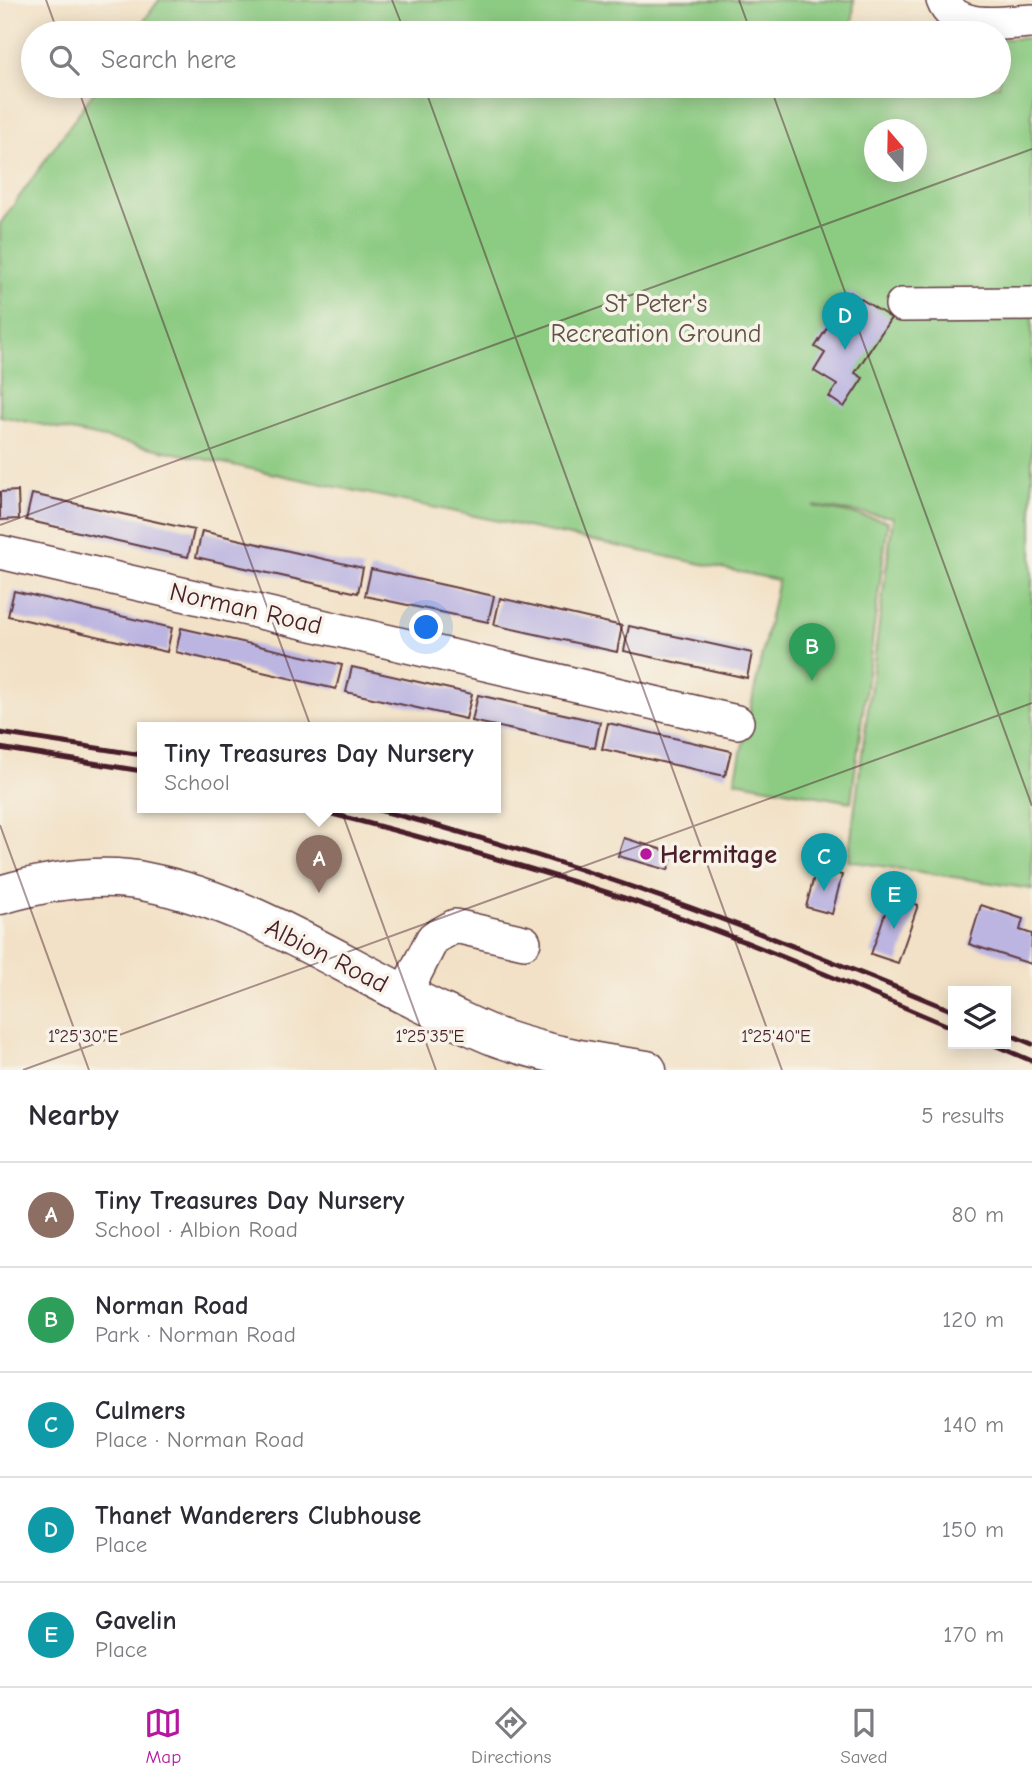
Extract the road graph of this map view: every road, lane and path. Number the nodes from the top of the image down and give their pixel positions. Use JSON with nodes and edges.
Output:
{"nodes":[{"id":1,"x":943,"y":0,"type":"edge"},
{"id":2,"x":964,"y":21,"type":"edge"},
{"id":3,"x":1011,"y":21,"type":"edge"},
{"id":4,"x":1032,"y":21,"type":"edge"},
{"id":5,"x":1032,"y":303,"type":"edge"},
{"id":6,"x":902,"y":305,"type":"dead end"},
{"id":7,"x":0,"y":552,"type":"edge"},
{"id":8,"x":737,"y":722,"type":"dead end"},
{"id":9,"x":0,"y":895,"type":"edge"},
{"id":10,"x":524,"y":942,"type":"dead end"},
{"id":11,"x":404,"y":995,"type":"junction"},
{"id":12,"x":647,"y":1070,"type":"edge"}],
"edges":[{"from":1,"to":2,"type":"street"},
{"from":3,"to":4,"type":"street"},
{"from":5,"to":6,"type":"street"},
{"from":7,"to":8,"type":"street","name":"Norman Road"},
{"from":9,"to":11,"type":"main road","name":"Albion Road"},
{"from":10,"to":11,"type":"street"},
{"from":11,"to":12,"type":"main road","name":"Albion Road"}]}
